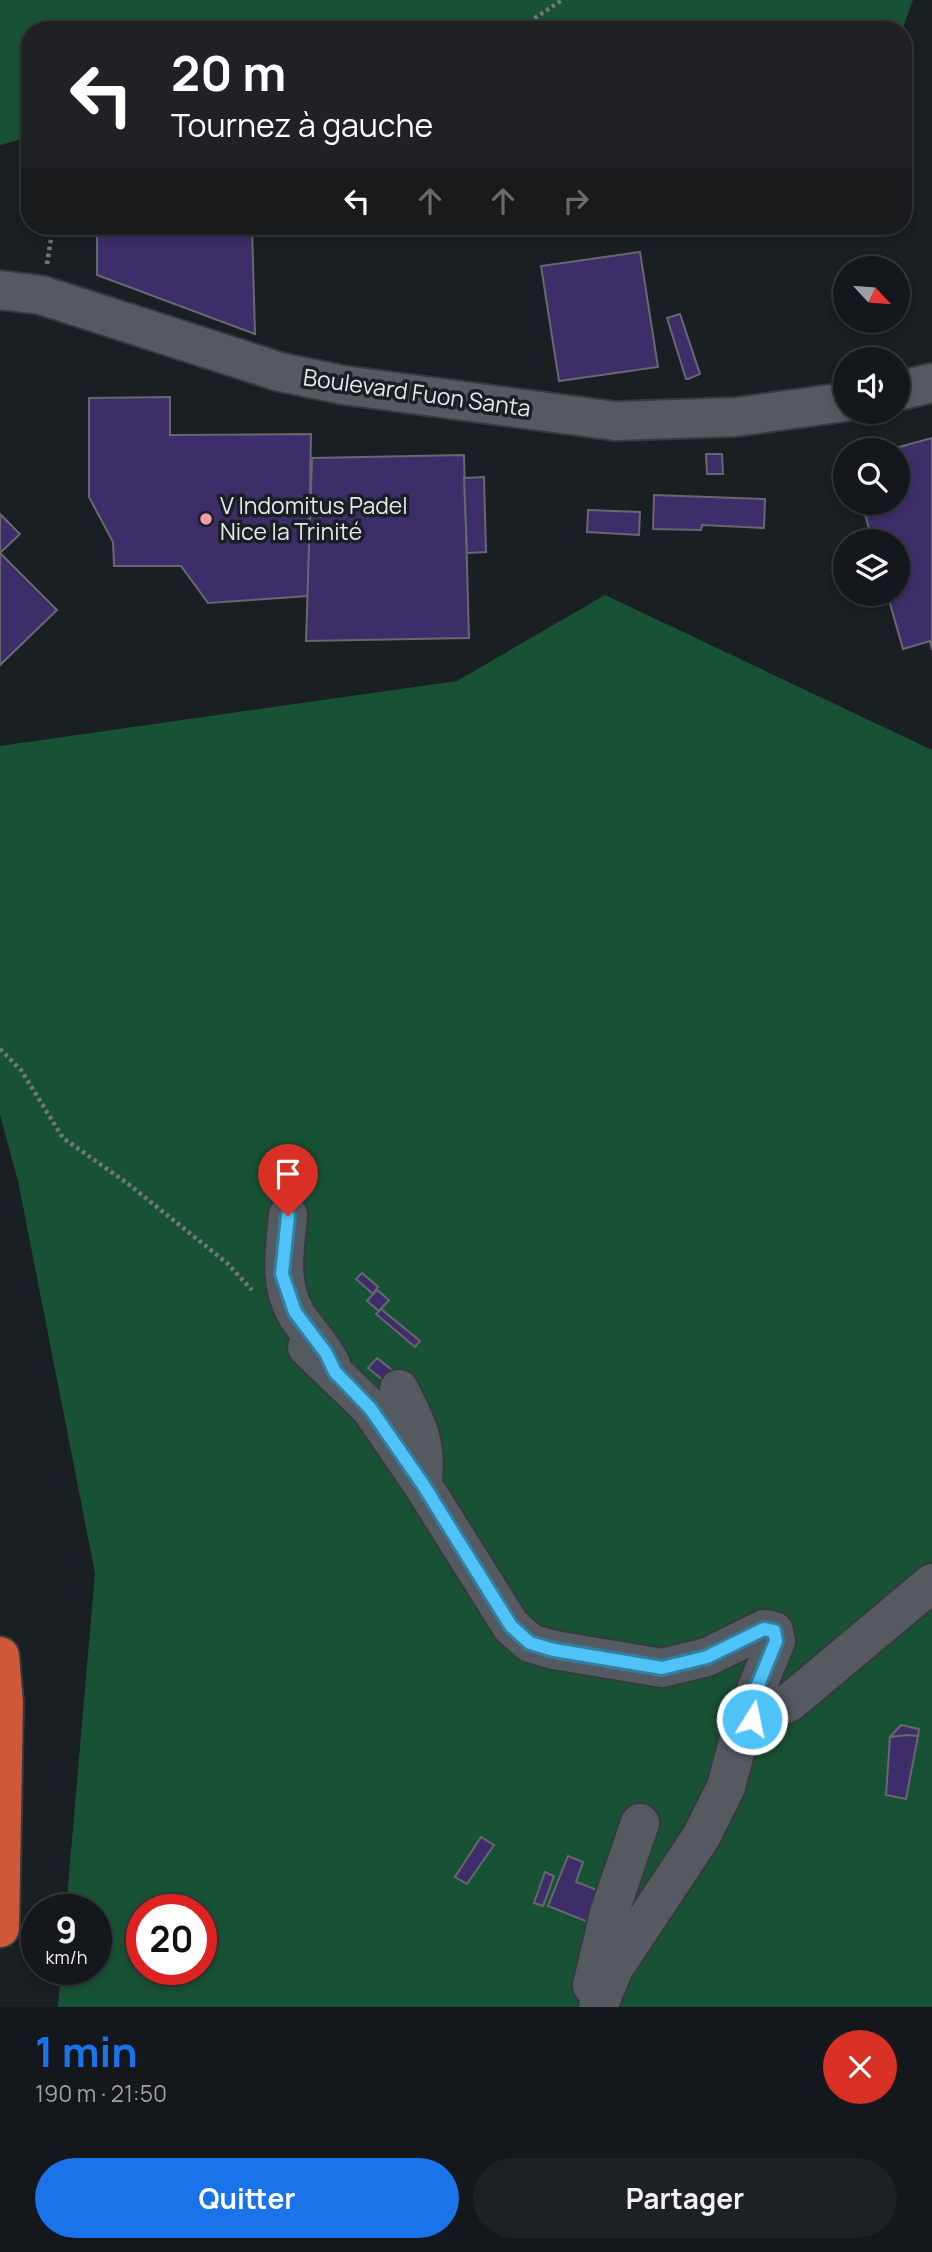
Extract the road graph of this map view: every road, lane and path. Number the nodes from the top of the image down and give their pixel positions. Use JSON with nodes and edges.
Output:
{"nodes":[{"id":1,"x":562,"y":0,"type":"edge"},
{"id":2,"x":530,"y":21,"type":"edge"},
{"id":3,"x":0,"y":289,"type":"edge"},
{"id":4,"x":932,"y":383,"type":"edge"},
{"id":5,"x":910,"y":388,"type":"edge"},
{"id":6,"x":833,"y":404,"type":"edge"},
{"id":7,"x":0,"y":1049,"type":"edge"},
{"id":8,"x":288,"y":1216,"type":"dead end"},
{"id":9,"x":254,"y":1291,"type":"dead end"},
{"id":10,"x":399,"y":1389,"type":"dead end"},
{"id":11,"x":422,"y":1483,"type":"junction"},
{"id":12,"x":932,"y":1583,"type":"edge"},
{"id":13,"x":0,"y":1656,"type":"edge"},
{"id":14,"x":752,"y":1719,"type":"junction"},
{"id":15,"x":640,"y":1823,"type":"dead end"},
{"id":16,"x":0,"y":1928,"type":"edge"},
{"id":17,"x":597,"y":2007,"type":"edge"}],
"edges":[{"from":1,"to":2,"type":"path"},
{"from":3,"to":6,"type":"street","name":"Boulevard Fuon Santa"},
{"from":4,"to":5,"type":"street"},
{"from":7,"to":9,"type":"path"},
{"from":8,"to":11,"type":"street"},
{"from":10,"to":11,"type":"street"},
{"from":11,"to":14,"type":"street"},
{"from":12,"to":14,"type":"street"},
{"from":13,"to":16,"type":"highway"},
{"from":14,"to":17,"type":"street"},
{"from":15,"to":17,"type":"street"}]}
